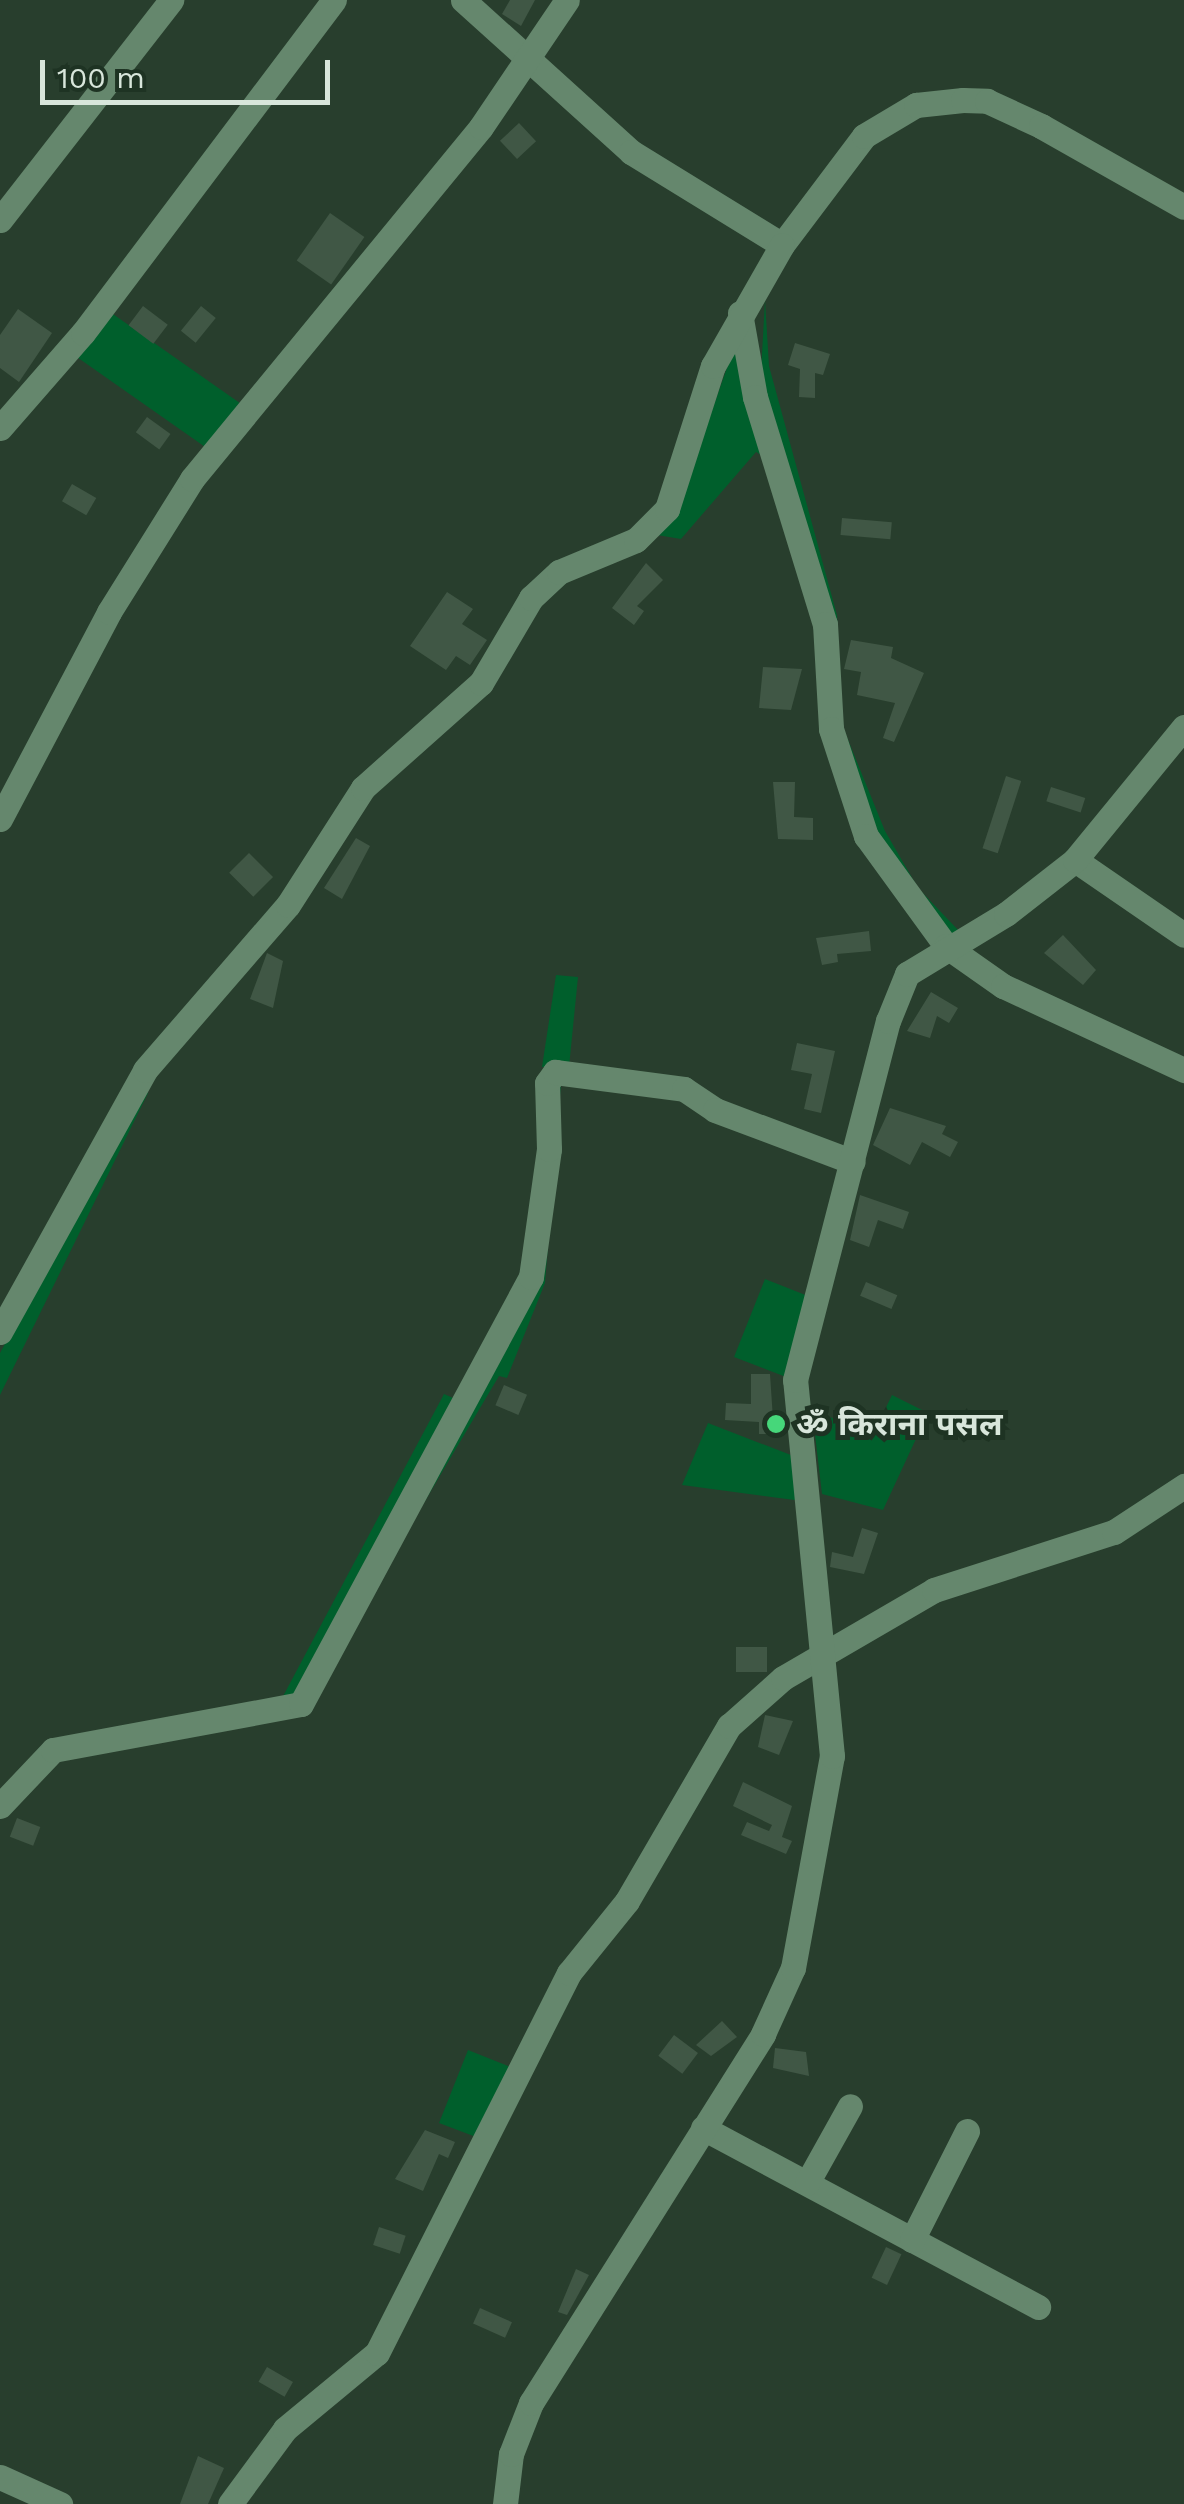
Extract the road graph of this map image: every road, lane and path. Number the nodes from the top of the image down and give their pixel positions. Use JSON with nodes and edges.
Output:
{"nodes":[{"id":1,"x":171,"y":0,"type":"edge"},
{"id":2,"x":334,"y":0,"type":"edge"},
{"id":3,"x":463,"y":0,"type":"edge"},
{"id":4,"x":567,"y":0,"type":"edge"},
{"id":5,"x":530,"y":57,"type":"junction"},
{"id":6,"x":1184,"y":207,"type":"edge"},
{"id":7,"x":0,"y":220,"type":"edge"},
{"id":8,"x":782,"y":245,"type":"junction"},
{"id":9,"x":740,"y":313,"type":"junction"},
{"id":10,"x":0,"y":428,"type":"edge"},
{"id":11,"x":1184,"y":726,"type":"edge"},
{"id":12,"x":0,"y":819,"type":"edge"},
{"id":13,"x":1075,"y":860,"type":"junction"},
{"id":14,"x":1184,"y":935,"type":"edge"},
{"id":15,"x":946,"y":946,"type":"junction"},
{"id":16,"x":1184,"y":1070,"type":"edge"},
{"id":17,"x":853,"y":1162,"type":"junction"},
{"id":18,"x":0,"y":1332,"type":"edge"},
{"id":19,"x":1184,"y":1486,"type":"edge"},
{"id":20,"x":825,"y":1656,"type":"junction"},
{"id":21,"x":0,"y":1806,"type":"edge"},
{"id":22,"x":850,"y":2106,"type":"dead end"},
{"id":23,"x":703,"y":2128,"type":"junction"},
{"id":24,"x":967,"y":2131,"type":"dead end"},
{"id":25,"x":806,"y":2184,"type":"junction"},
{"id":26,"x":912,"y":2240,"type":"junction"},
{"id":27,"x":1038,"y":2307,"type":"dead end"},
{"id":28,"x":0,"y":2477,"type":"edge"},
{"id":29,"x":60,"y":2504,"type":"edge"},
{"id":30,"x":230,"y":2504,"type":"edge"},
{"id":31,"x":505,"y":2504,"type":"edge"}],
"edges":[{"from":1,"to":7,"type":"street"},
{"from":2,"to":10,"type":"street"},
{"from":3,"to":5,"type":"street"},
{"from":4,"to":5,"type":"street"},
{"from":5,"to":8,"type":"street"},
{"from":5,"to":12,"type":"street"},
{"from":6,"to":8,"type":"street"},
{"from":8,"to":9,"type":"street"},
{"from":9,"to":15,"type":"street"},
{"from":9,"to":18,"type":"street"},
{"from":11,"to":13,"type":"street"},
{"from":13,"to":14,"type":"street"},
{"from":13,"to":15,"type":"street"},
{"from":15,"to":16,"type":"street"},
{"from":15,"to":17,"type":"street"},
{"from":17,"to":20,"type":"street"},
{"from":17,"to":21,"type":"street"},
{"from":19,"to":20,"type":"street"},
{"from":20,"to":23,"type":"street"},
{"from":20,"to":30,"type":"street"},
{"from":22,"to":25,"type":"street"},
{"from":23,"to":25,"type":"street"},
{"from":23,"to":31,"type":"street"},
{"from":24,"to":26,"type":"street"},
{"from":25,"to":26,"type":"street"},
{"from":26,"to":27,"type":"street"},
{"from":28,"to":29,"type":"street"}]}
